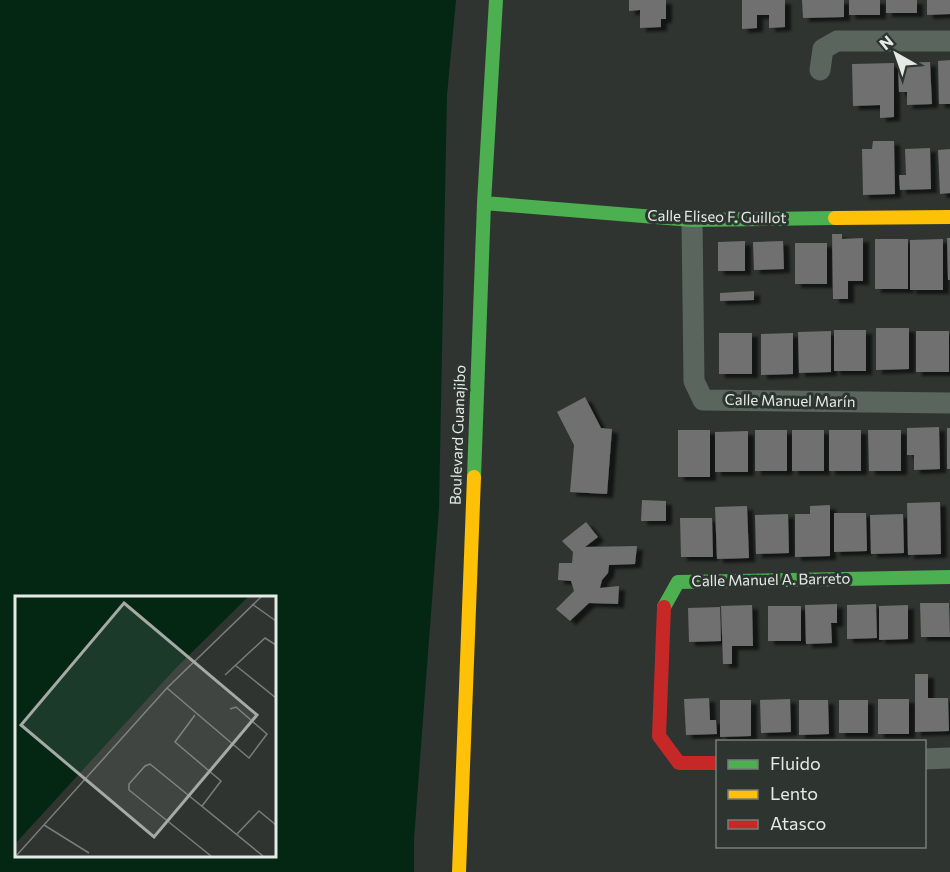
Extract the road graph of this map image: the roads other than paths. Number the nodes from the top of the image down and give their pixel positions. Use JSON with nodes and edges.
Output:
{"nodes":[{"id":1,"x":495,"y":0,"type":"edge"},
{"id":2,"x":950,"y":41,"type":"edge"},
{"id":3,"x":820,"y":70,"type":"dead end"},
{"id":4,"x":484,"y":203,"type":"junction"},
{"id":5,"x":950,"y":217,"type":"edge"},
{"id":6,"x":692,"y":220,"type":"junction"},
{"id":7,"x":950,"y":403,"type":"edge"},
{"id":8,"x":950,"y":577,"type":"edge"},
{"id":9,"x":950,"y":758,"type":"edge"},
{"id":10,"x":926,"y":759,"type":"edge"},
{"id":11,"x":716,"y":763,"type":"edge"},
{"id":12,"x":459,"y":872,"type":"edge"}],
"edges":[{"from":1,"to":4,"type":"street","name":"Boulevard Guanajibo"},
{"from":2,"to":3,"type":"street"},
{"from":4,"to":6,"type":"street","name":"Calle Eliseo F. Guillot"},
{"from":4,"to":12,"type":"street","name":"Boulevard Guanajibo"},
{"from":5,"to":6,"type":"street","name":"Calle Eliseo F. Guillot"},
{"from":6,"to":7,"type":"street","name":"Calle Manuel Marín"},
{"from":8,"to":11,"type":"street","name":"Calle Manuel A. Barreto"},
{"from":9,"to":10,"type":"street"}]}
